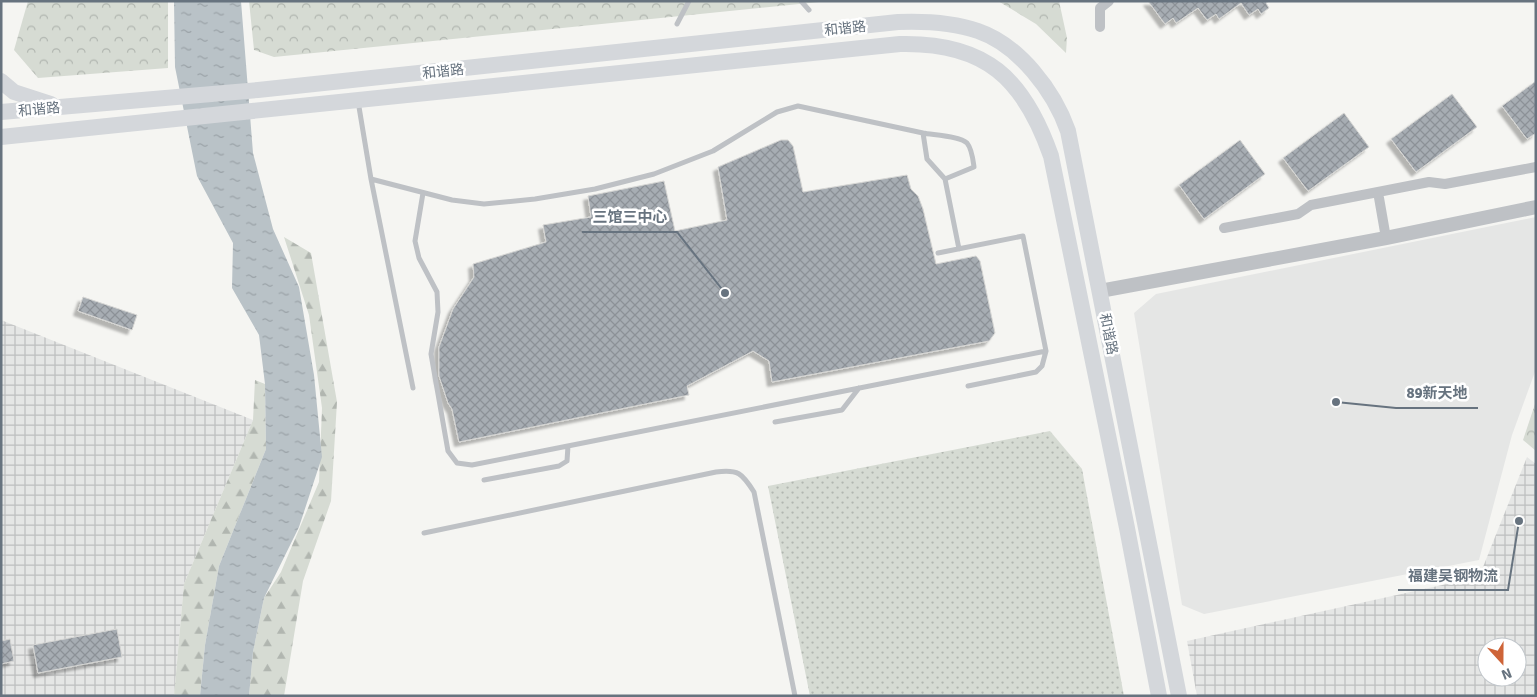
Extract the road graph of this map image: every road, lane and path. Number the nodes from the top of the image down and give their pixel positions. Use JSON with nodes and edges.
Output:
{"nodes":[{"id":1,"x":689,"y":1,"type":"edge"},
{"id":2,"x":801,"y":1,"type":"edge"},
{"id":3,"x":1109,"y":1,"type":"edge"},
{"id":4,"x":809,"y":10,"type":"dead end"},
{"id":5,"x":677,"y":24,"type":"dead end"},
{"id":6,"x":1100,"y":27,"type":"dead end"},
{"id":7,"x":1,"y":81,"type":"edge"},
{"id":8,"x":358,"y":101,"type":"junction"},
{"id":9,"x":62,"y":107,"type":"junction"},
{"id":10,"x":1,"y":112,"type":"edge"},
{"id":11,"x":923,"y":133,"type":"junction"},
{"id":12,"x":1,"y":137,"type":"edge"},
{"id":13,"x":1536,"y":168,"type":"edge"},
{"id":14,"x":371,"y":179,"type":"junction"},
{"id":15,"x":945,"y":179,"type":"junction"},
{"id":16,"x":1378,"y":192,"type":"junction"},
{"id":17,"x":423,"y":193,"type":"junction"},
{"id":18,"x":1536,"y":208,"type":"edge"},
{"id":19,"x":1224,"y":228,"type":"dead end"},
{"id":20,"x":1386,"y":238,"type":"junction"},
{"id":21,"x":959,"y":249,"type":"junction"},
{"id":22,"x":938,"y":253,"type":"dead end"},
{"id":23,"x":1100,"y":291,"type":"junction"},
{"id":24,"x":1046,"y":351,"type":"junction"},
{"id":25,"x":968,"y":386,"type":"dead end"},
{"id":26,"x":413,"y":388,"type":"dead end"},
{"id":27,"x":859,"y":388,"type":"junction"},
{"id":28,"x":775,"y":422,"type":"dead end"},
{"id":29,"x":568,"y":446,"type":"junction"},
{"id":30,"x":484,"y":480,"type":"dead end"},
{"id":31,"x":424,"y":533,"type":"dead end"},
{"id":32,"x":795,"y":696,"type":"edge"},
{"id":33,"x":1159,"y":696,"type":"edge"},
{"id":34,"x":1179,"y":696,"type":"edge"}],
"edges":[{"from":1,"to":5,"type":"lane"},
{"from":2,"to":4,"type":"lane"},
{"from":3,"to":6,"type":"street"},
{"from":7,"to":9,"type":"main road"},
{"from":8,"to":12,"type":"main road","name":"和谐路"},
{"from":8,"to":14,"type":"lane"},
{"from":8,"to":33,"type":"main road","name":"和谐路"},
{"from":9,"to":10,"type":"main road","name":"和谐路"},
{"from":9,"to":23,"type":"main road","name":"和谐路"},
{"from":11,"to":15,"type":"lane"},
{"from":11,"to":15,"type":"lane"},
{"from":11,"to":17,"type":"lane"},
{"from":13,"to":16,"type":"street"},
{"from":14,"to":17,"type":"lane"},
{"from":14,"to":26,"type":"lane"},
{"from":15,"to":21,"type":"lane"},
{"from":16,"to":19,"type":"street"},
{"from":16,"to":20,"type":"street"},
{"from":17,"to":29,"type":"lane"},
{"from":18,"to":20,"type":"street"},
{"from":20,"to":23,"type":"street"},
{"from":21,"to":22,"type":"lane"},
{"from":21,"to":24,"type":"lane"},
{"from":23,"to":34,"type":"main road","name":"和谐路"},
{"from":24,"to":25,"type":"lane"},
{"from":24,"to":27,"type":"lane"},
{"from":27,"to":28,"type":"lane"},
{"from":27,"to":29,"type":"lane"},
{"from":29,"to":30,"type":"lane"},
{"from":31,"to":32,"type":"lane"}]}
